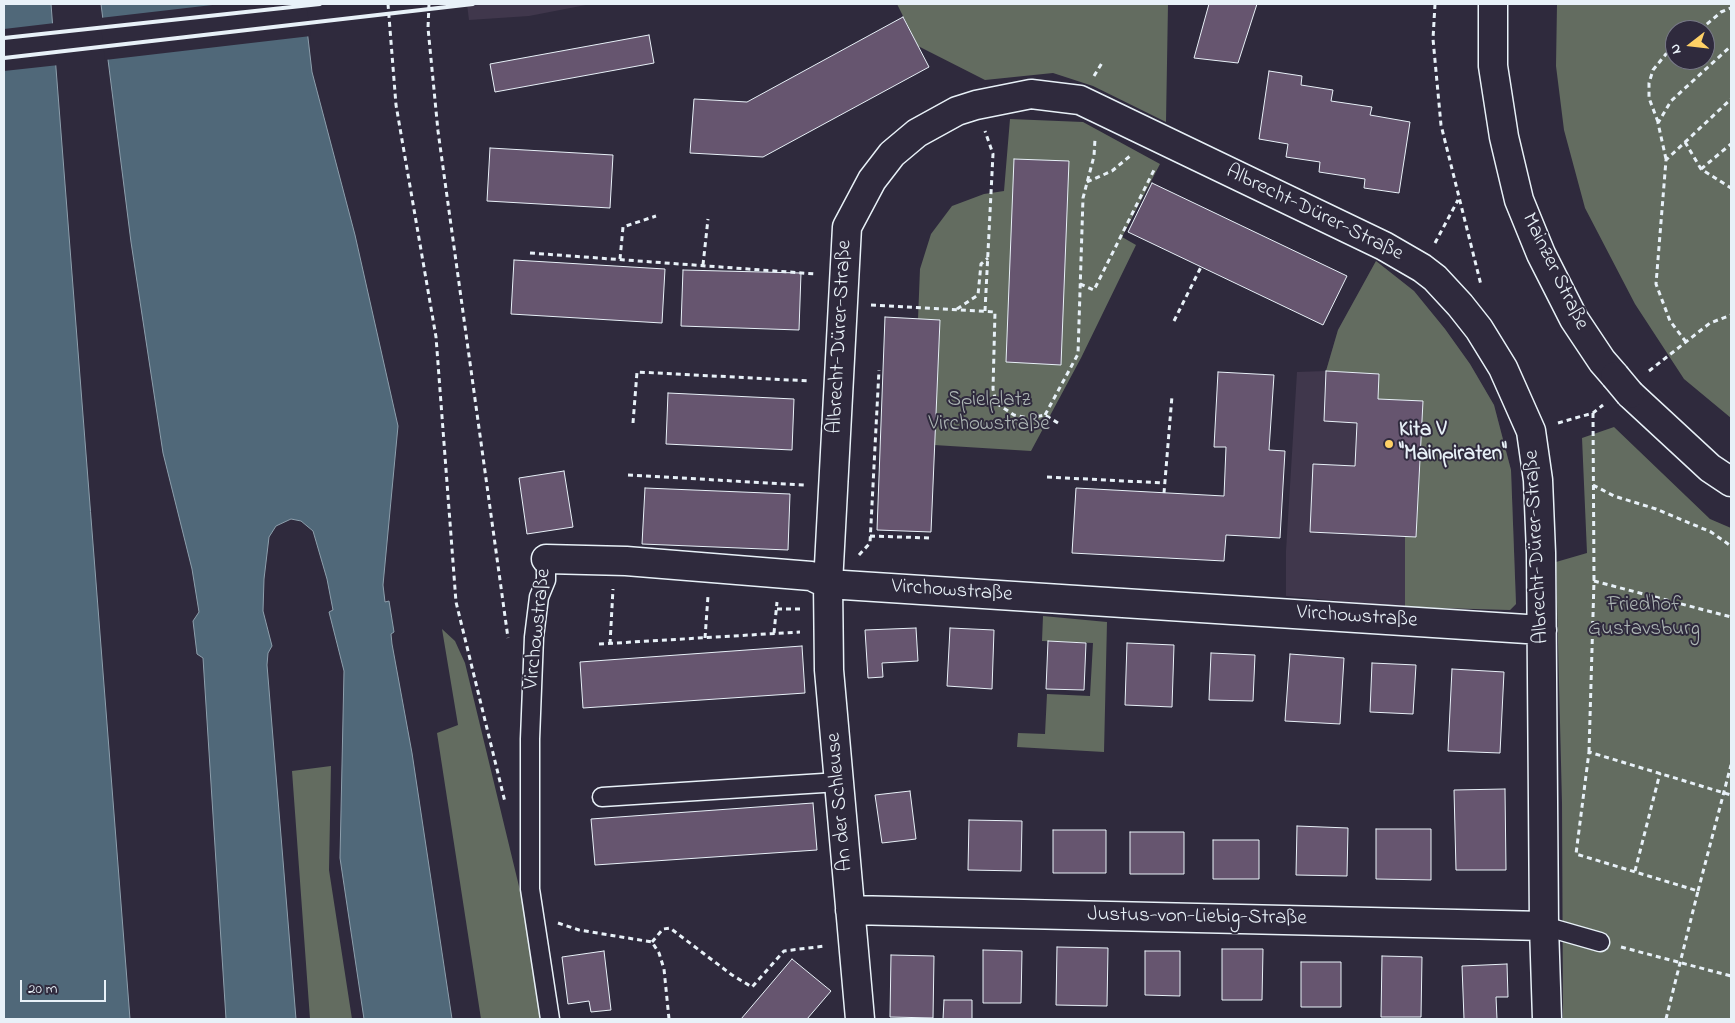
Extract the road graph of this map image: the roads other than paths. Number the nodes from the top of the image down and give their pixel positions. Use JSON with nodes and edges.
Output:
{"nodes":[{"id":1,"x":1493,"y":4,"type":"edge"},
{"id":2,"x":1731,"y":482,"type":"edge"},
{"id":3,"x":546,"y":559,"type":"joint"},
{"id":4,"x":839,"y":585,"type":"junction"},
{"id":5,"x":1542,"y":630,"type":"junction"},
{"id":6,"x":839,"y":782,"type":"junction"},
{"id":7,"x":602,"y":797,"type":"dead end"},
{"id":8,"x":850,"y":910,"type":"junction"},
{"id":9,"x":1544,"y":926,"type":"junction"},
{"id":10,"x":1600,"y":942,"type":"road end"},
{"id":11,"x":550,"y":1019,"type":"edge"},
{"id":12,"x":860,"y":1019,"type":"edge"},
{"id":13,"x":1547,"y":1019,"type":"edge"}],
"edges":[{"from":1,"to":2,"type":"street","name":"Mainzer Straße"},
{"from":3,"to":4,"type":"street","name":"Virchowstraße"},
{"from":3,"to":11,"type":"lane","name":"Virchowstraße"},
{"from":4,"to":5,"type":"street","name":"Virchowstraße"},
{"from":4,"to":5,"type":"street","name":"Albrecht-Dürer-Straße"},
{"from":4,"to":6,"type":"street","name":"An der Schleuse"},
{"from":5,"to":9,"type":"street","name":"Albrecht-Dürer-Straße"},
{"from":6,"to":7,"type":"lane"},
{"from":6,"to":8,"type":"street","name":"An der Schleuse"},
{"from":8,"to":9,"type":"street","name":"Justus-von-Liebig-Straße"},
{"from":8,"to":12,"type":"street","name":"An der Schleuse"},
{"from":9,"to":10,"type":"lane"},
{"from":9,"to":13,"type":"street","name":"Albrecht-Dürer-Straße"}]}
